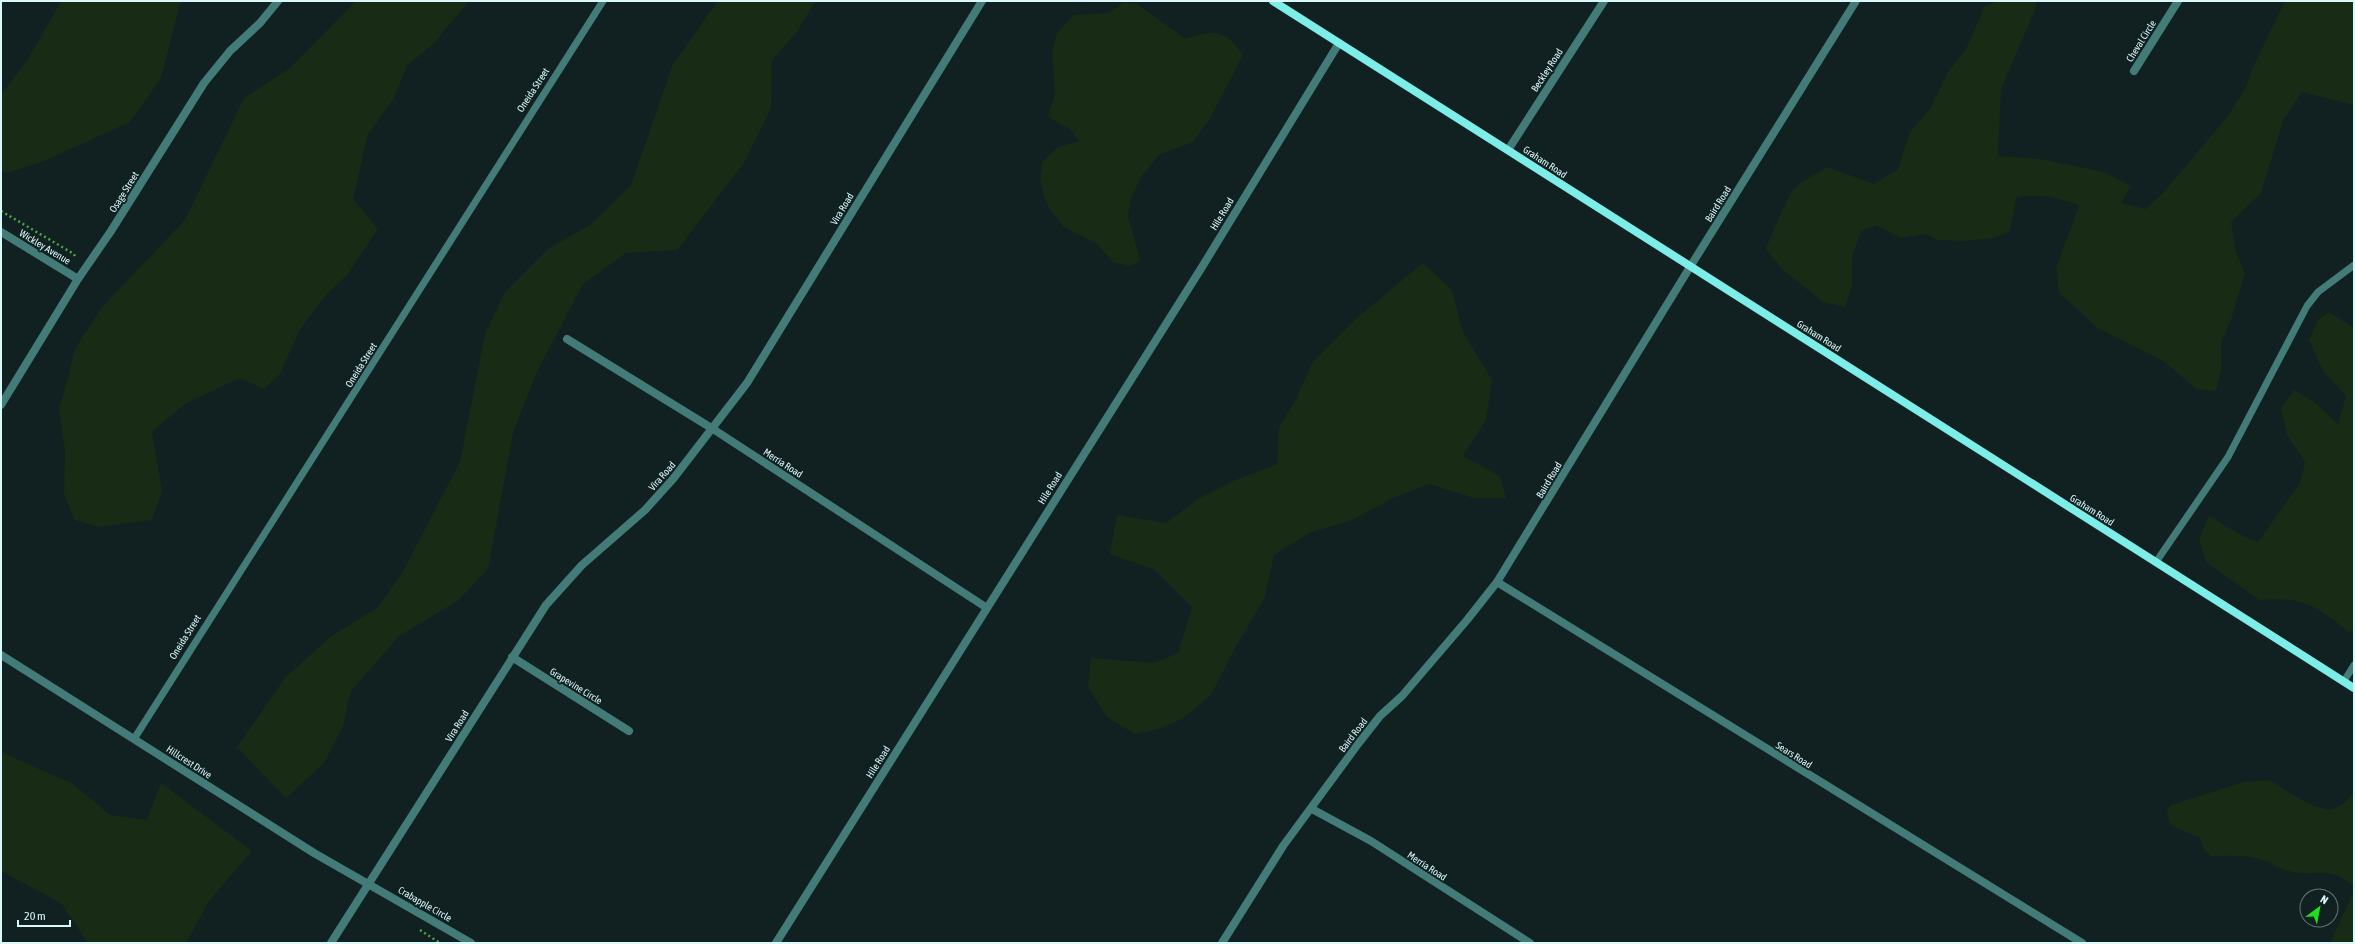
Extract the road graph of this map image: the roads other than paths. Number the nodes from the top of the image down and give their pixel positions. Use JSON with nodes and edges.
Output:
{"nodes":[{"id":1,"x":278,"y":1,"type":"edge"},
{"id":2,"x":603,"y":1,"type":"edge"},
{"id":3,"x":982,"y":1,"type":"edge"},
{"id":4,"x":1273,"y":1,"type":"edge"},
{"id":5,"x":1604,"y":1,"type":"edge"},
{"id":6,"x":1856,"y":1,"type":"edge"},
{"id":7,"x":2178,"y":1,"type":"edge"},
{"id":8,"x":1339,"y":43,"type":"junction"},
{"id":9,"x":2134,"y":71,"type":"dead end"},
{"id":10,"x":1508,"y":150,"type":"junction"},
{"id":11,"x":1,"y":232,"type":"edge"},
{"id":12,"x":2354,"y":265,"type":"edge"},
{"id":13,"x":1690,"y":267,"type":"junction"},
{"id":14,"x":78,"y":279,"type":"junction"},
{"id":15,"x":567,"y":339,"type":"dead end"},
{"id":16,"x":1,"y":405,"type":"edge"},
{"id":17,"x":713,"y":429,"type":"junction"},
{"id":18,"x":2156,"y":562,"type":"junction"},
{"id":19,"x":1498,"y":582,"type":"junction"},
{"id":20,"x":987,"y":608,"type":"junction"},
{"id":21,"x":1,"y":655,"type":"edge"},
{"id":22,"x":512,"y":657,"type":"junction"},
{"id":23,"x":2354,"y":665,"type":"edge"},
{"id":24,"x":2344,"y":681,"type":"junction"},
{"id":25,"x":2354,"y":688,"type":"edge"},
{"id":26,"x":629,"y":731,"type":"dead end"},
{"id":27,"x":134,"y":739,"type":"junction"},
{"id":28,"x":1312,"y":809,"type":"junction"},
{"id":29,"x":369,"y":883,"type":"junction"},
{"id":30,"x":331,"y":943,"type":"edge"},
{"id":31,"x":471,"y":943,"type":"edge"},
{"id":32,"x":776,"y":943,"type":"edge"},
{"id":33,"x":1222,"y":943,"type":"edge"},
{"id":34,"x":1530,"y":943,"type":"edge"},
{"id":35,"x":2082,"y":943,"type":"edge"}],
"edges":[{"from":1,"to":14,"type":"street","name":"Osage Street"},
{"from":2,"to":27,"type":"lane","name":"Oneida Street"},
{"from":3,"to":17,"type":"street","name":"Vira Road"},
{"from":4,"to":8,"type":"main road","name":"Graham Road"},
{"from":5,"to":10,"type":"street","name":"Beckley Road"},
{"from":6,"to":13,"type":"street","name":"Baird Road"},
{"from":7,"to":9,"type":"street","name":"Cheval Circle"},
{"from":8,"to":10,"type":"main road","name":"Graham Road"},
{"from":8,"to":20,"type":"street","name":"Hile Road"},
{"from":10,"to":13,"type":"main road","name":"Graham Road"},
{"from":11,"to":14,"type":"street","name":"Wickley Avenue"},
{"from":12,"to":18,"type":"lane"},
{"from":13,"to":18,"type":"main road","name":"Graham Road"},
{"from":13,"to":19,"type":"street","name":"Baird Road"},
{"from":14,"to":16,"type":"street","name":"Osage Street"},
{"from":15,"to":17,"type":"street","name":"Merria Road"},
{"from":17,"to":20,"type":"street","name":"Merria Road"},
{"from":17,"to":22,"type":"street","name":"Vira Road"},
{"from":18,"to":24,"type":"main road","name":"Graham Road"},
{"from":19,"to":28,"type":"street","name":"Baird Road"},
{"from":19,"to":35,"type":"street","name":"Sears Road"},
{"from":20,"to":32,"type":"street","name":"Hile Road"},
{"from":21,"to":27,"type":"street","name":"Hillcrest Drive"},
{"from":22,"to":26,"type":"street","name":"Grapevine Circle"},
{"from":22,"to":29,"type":"street","name":"Vira Road"},
{"from":23,"to":24,"type":"lane"},
{"from":24,"to":25,"type":"main road","name":"Graham Road"},
{"from":27,"to":29,"type":"street","name":"Hillcrest Drive"},
{"from":28,"to":33,"type":"street","name":"Baird Road"},
{"from":28,"to":34,"type":"street","name":"Merria Road"},
{"from":29,"to":30,"type":"street","name":"Vira Road"},
{"from":29,"to":31,"type":"street","name":"Crabapple Circle"}]}
